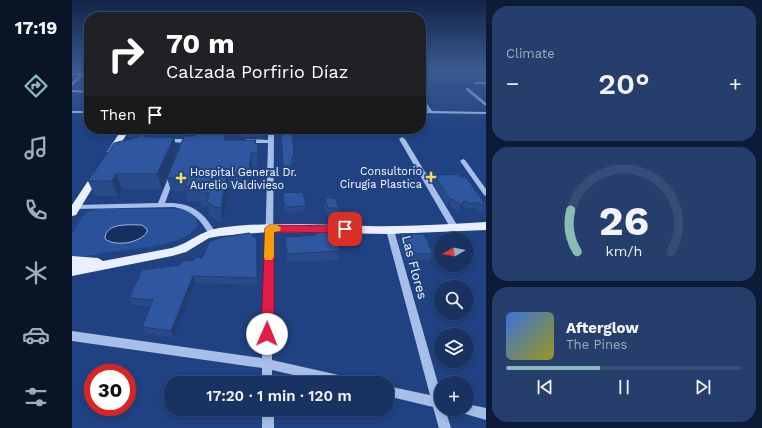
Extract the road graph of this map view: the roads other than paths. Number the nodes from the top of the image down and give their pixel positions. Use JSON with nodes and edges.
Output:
{"nodes":[{"id":1,"x":468,"y":90,"type":"edge"},
{"id":2,"x":72,"y":91,"type":"edge"},
{"id":3,"x":84,"y":92,"type":"edge"},
{"id":4,"x":486,"y":105,"type":"edge"},
{"id":5,"x":426,"y":106,"type":"edge"},
{"id":6,"x":72,"y":112,"type":"edge"},
{"id":7,"x":84,"y":112,"type":"edge"},
{"id":8,"x":426,"y":112,"type":"edge"},
{"id":9,"x":431,"y":112,"type":"junction"},
{"id":10,"x":486,"y":113,"type":"edge"},
{"id":11,"x":125,"y":134,"type":"edge"},
{"id":12,"x":271,"y":134,"type":"edge"},
{"id":13,"x":402,"y":139,"type":"dead end"},
{"id":14,"x":159,"y":141,"type":"edge"},
{"id":15,"x":186,"y":141,"type":"junction"},
{"id":16,"x":193,"y":141,"type":"edge"},
{"id":17,"x":238,"y":142,"type":"edge"},
{"id":18,"x":271,"y":142,"type":"junction"},
{"id":19,"x":183,"y":148,"type":"edge"},
{"id":20,"x":120,"y":153,"type":"edge"},
{"id":21,"x":463,"y":160,"type":"dead end"},
{"id":22,"x":105,"y":162,"type":"junction"},
{"id":23,"x":175,"y":168,"type":"edge"},
{"id":24,"x":486,"y":194,"type":"edge"},
{"id":25,"x":161,"y":206,"type":"junction"},
{"id":26,"x":74,"y":210,"type":"edge"},
{"id":27,"x":486,"y":226,"type":"edge"},
{"id":28,"x":454,"y":227,"type":"junction"},
{"id":29,"x":269,"y":228,"type":"junction"},
{"id":30,"x":390,"y":230,"type":"junction"},
{"id":31,"x":212,"y":233,"type":"junction"},
{"id":32,"x":72,"y":261,"type":"edge"},
{"id":33,"x":112,"y":264,"type":"junction"},
{"id":34,"x":72,"y":271,"type":"edge"},
{"id":35,"x":72,"y":336,"type":"edge"},
{"id":36,"x":267,"y":364,"type":"junction"},
{"id":37,"x":267,"y":376,"type":"edge"},
{"id":38,"x":321,"y":376,"type":"edge"},
{"id":39,"x":434,"y":384,"type":"edge"},
{"id":40,"x":394,"y":392,"type":"edge"},
{"id":41,"x":434,"y":401,"type":"edge"},
{"id":42,"x":474,"y":411,"type":"edge"},
{"id":43,"x":486,"y":414,"type":"edge"},
{"id":44,"x":268,"y":416,"type":"edge"},
{"id":45,"x":442,"y":416,"type":"edge"},
{"id":46,"x":268,"y":428,"type":"edge"},
{"id":47,"x":445,"y":428,"type":"edge"}],
"edges":[{"from":1,"to":4,"type":"street"},
{"from":2,"to":3,"type":"street"},
{"from":5,"to":9,"type":"street"},
{"from":6,"to":7,"type":"street"},
{"from":8,"to":9,"type":"street"},
{"from":9,"to":10,"type":"street"},
{"from":11,"to":22,"type":"main road"},
{"from":12,"to":18,"type":"street"},
{"from":13,"to":28,"type":"street"},
{"from":14,"to":15,"type":"street"},
{"from":15,"to":16,"type":"street"},
{"from":15,"to":19,"type":"street"},
{"from":17,"to":18,"type":"street"},
{"from":18,"to":29,"type":"street"},
{"from":20,"to":22,"type":"street"},
{"from":21,"to":24,"type":"street"},
{"from":22,"to":26,"type":"main road"},
{"from":23,"to":25,"type":"street"},
{"from":25,"to":26,"type":"street"},
{"from":25,"to":31,"type":"street"},
{"from":27,"to":28,"type":"main road"},
{"from":28,"to":30,"type":"main road"},
{"from":29,"to":30,"type":"main road"},
{"from":29,"to":31,"type":"main road"},
{"from":29,"to":36,"type":"street"},
{"from":30,"to":39,"type":"street","name":"Las Flores"},
{"from":31,"to":33,"type":"main road"},
{"from":32,"to":33,"type":"main road"},
{"from":33,"to":34,"type":"main road"},
{"from":35,"to":36,"type":"street"},
{"from":36,"to":37,"type":"street"},
{"from":36,"to":38,"type":"street"},
{"from":40,"to":41,"type":"street"},
{"from":42,"to":43,"type":"street"},
{"from":44,"to":46,"type":"street"},
{"from":45,"to":47,"type":"street","name":"Las Flores"}]}
